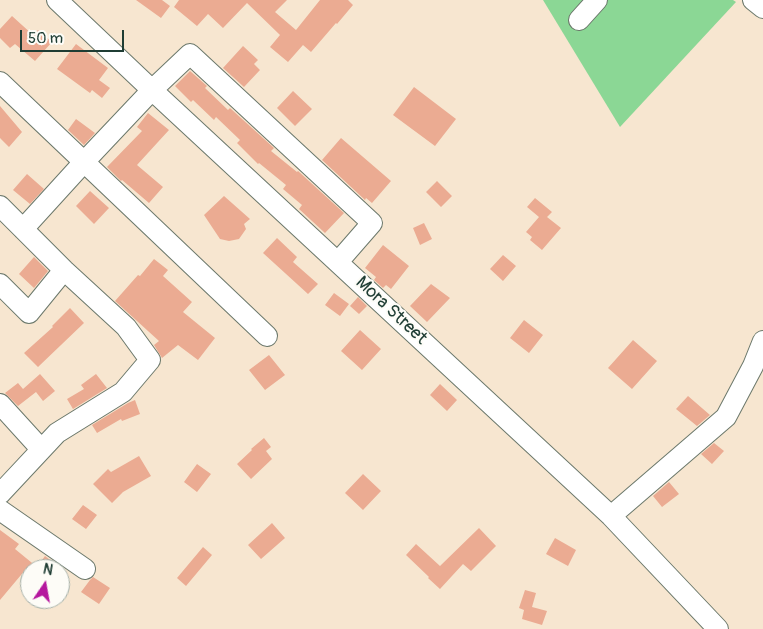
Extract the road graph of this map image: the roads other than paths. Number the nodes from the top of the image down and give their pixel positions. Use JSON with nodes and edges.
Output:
{"nodes":[{"id":1,"x":57,"y":0,"type":"edge"},
{"id":2,"x":597,"y":0,"type":"edge"},
{"id":3,"x":753,"y":0,"type":"edge"},
{"id":4,"x":763,"y":8,"type":"edge"},
{"id":5,"x":579,"y":20,"type":"dead end"},
{"id":6,"x":0,"y":82,"type":"edge"},
{"id":7,"x":152,"y":90,"type":"junction"},
{"id":8,"x":84,"y":162,"type":"junction"},
{"id":9,"x":0,"y":206,"type":"edge"},
{"id":10,"x":23,"y":229,"type":"junction"},
{"id":11,"x":338,"y":262,"type":"junction"},
{"id":12,"x":64,"y":270,"type":"junction"},
{"id":13,"x":0,"y":284,"type":"edge"},
{"id":14,"x":267,"y":336,"type":"dead end"},
{"id":15,"x":763,"y":341,"type":"edge"},
{"id":16,"x":0,"y":404,"type":"edge"},
{"id":17,"x":41,"y":449,"type":"junction"},
{"id":18,"x":0,"y":494,"type":"edge"},
{"id":19,"x":0,"y":510,"type":"edge"},
{"id":20,"x":611,"y":516,"type":"junction"},
{"id":21,"x":85,"y":569,"type":"dead end"},
{"id":22,"x":718,"y":629,"type":"edge"}],
"edges":[{"from":1,"to":7,"type":"street","name":"Mora Street"},
{"from":2,"to":5,"type":"street"},
{"from":3,"to":4,"type":"street"},
{"from":6,"to":8,"type":"street"},
{"from":7,"to":8,"type":"street"},
{"from":7,"to":11,"type":"street","name":"Mora Street"},
{"from":7,"to":11,"type":"street"},
{"from":8,"to":10,"type":"street"},
{"from":8,"to":14,"type":"street"},
{"from":9,"to":10,"type":"street"},
{"from":10,"to":12,"type":"street"},
{"from":11,"to":20,"type":"street","name":"Mora Street"},
{"from":12,"to":13,"type":"street"},
{"from":12,"to":17,"type":"street"},
{"from":15,"to":20,"type":"street"},
{"from":16,"to":17,"type":"street"},
{"from":17,"to":18,"type":"street"},
{"from":19,"to":21,"type":"street"},
{"from":20,"to":22,"type":"street","name":"Mora Street"}]}
